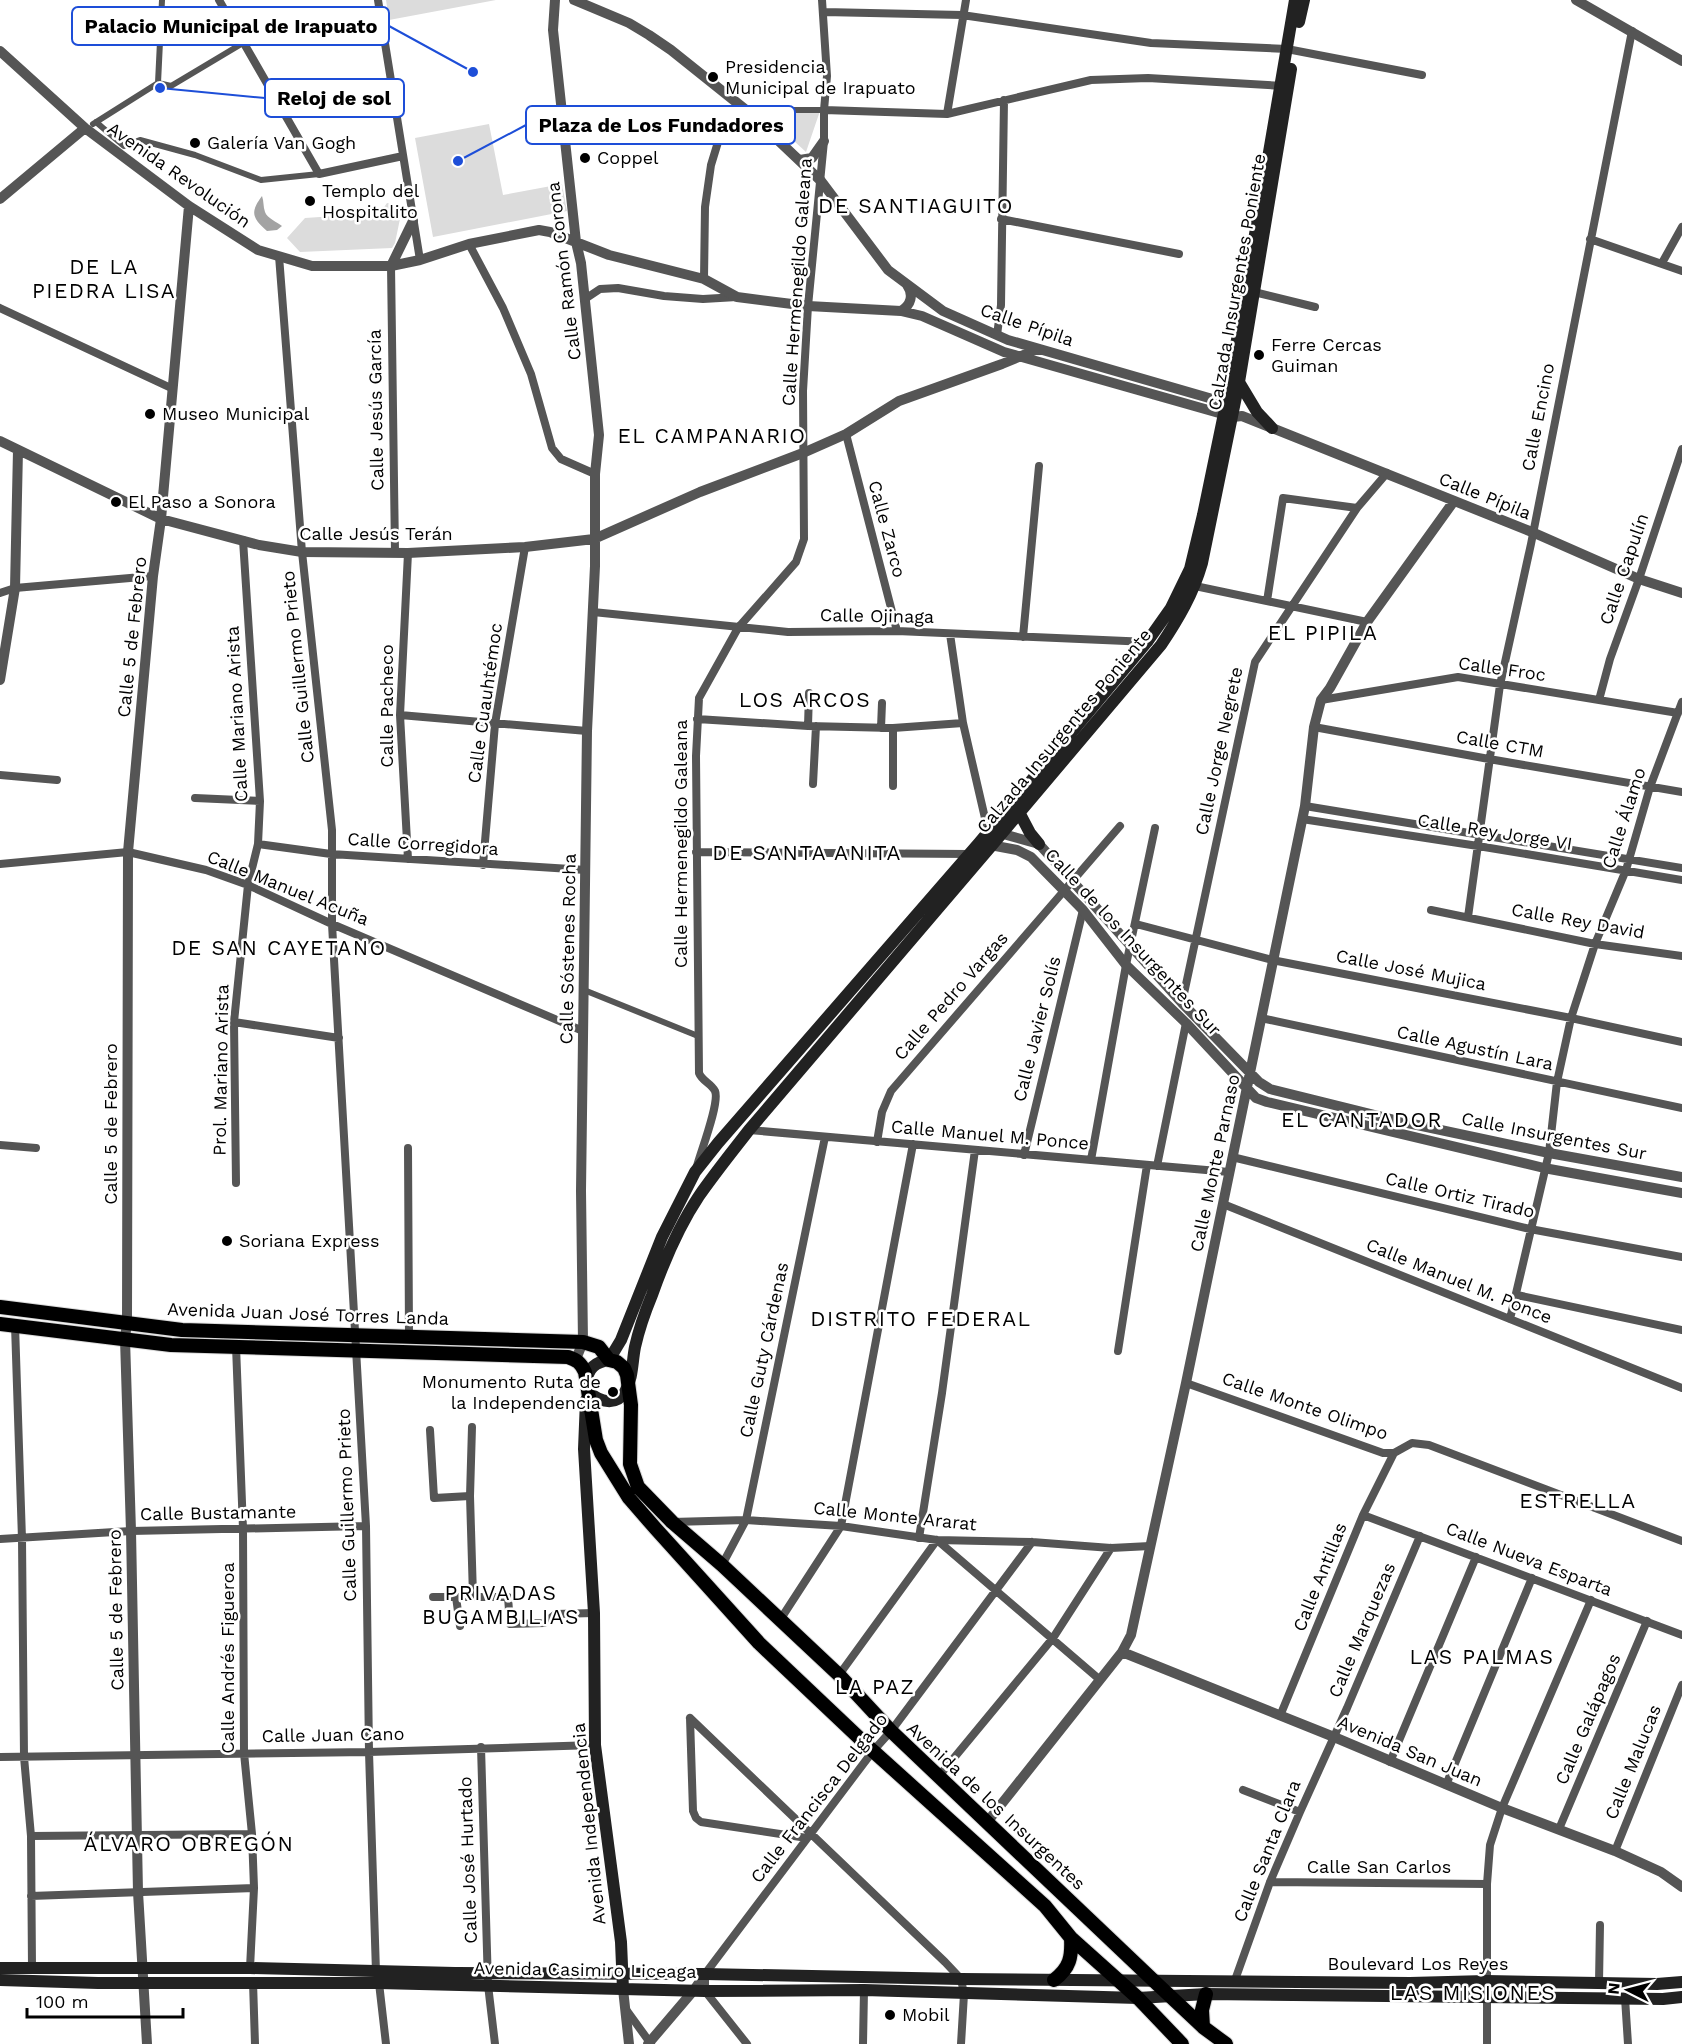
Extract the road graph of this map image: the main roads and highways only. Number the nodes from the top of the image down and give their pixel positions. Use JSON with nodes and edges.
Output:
{"nodes":[{"id":1,"x":1295,"y":0,"type":"edge"},
{"id":2,"x":1304,"y":0,"type":"edge"},
{"id":3,"x":1290,"y":50,"type":"junction"},
{"id":4,"x":1284,"y":86,"type":"junction"},
{"id":5,"x":1240,"y":349,"type":"junction"},
{"id":6,"x":1239,"y":382,"type":"junction"},
{"id":7,"x":1232,"y":411,"type":"junction"},
{"id":8,"x":1272,"y":428,"type":"road end"},
{"id":9,"x":1207,"y":515,"type":"junction"},
{"id":10,"x":1019,"y":812,"type":"junction"},
{"id":11,"x":994,"y":832,"type":"junction"},
{"id":12,"x":1039,"y":844,"type":"road end"},
{"id":13,"x":668,"y":1240,"type":"junction"},
{"id":14,"x":0,"y":1307,"type":"edge"},
{"id":15,"x":0,"y":1324,"type":"edge"},
{"id":16,"x":609,"y":1360,"type":"junction"},
{"id":17,"x":628,"y":1383,"type":"junction"},
{"id":18,"x":588,"y":1388,"type":"junction"},
{"id":19,"x":1071,"y":1938,"type":"junction"},
{"id":20,"x":0,"y":1968,"type":"edge"},
{"id":21,"x":622,"y":1973,"type":"junction"},
{"id":22,"x":377,"y":1977,"type":"junction"},
{"id":23,"x":0,"y":1980,"type":"edge"},
{"id":24,"x":1054,"y":1980,"type":"junction"},
{"id":25,"x":1118,"y":1980,"type":"junction"},
{"id":26,"x":1154,"y":1981,"type":"junction"},
{"id":27,"x":1315,"y":1982,"type":"junction"},
{"id":28,"x":1682,"y":1982,"type":"edge"},
{"id":29,"x":623,"y":1989,"type":"junction"},
{"id":30,"x":1206,"y":1994,"type":"junction"},
{"id":31,"x":1170,"y":1995,"type":"junction"},
{"id":32,"x":1314,"y":1996,"type":"junction"},
{"id":33,"x":1682,"y":1997,"type":"edge"},
{"id":34,"x":1138,"y":1998,"type":"junction"},
{"id":35,"x":1203,"y":2027,"type":"junction"},
{"id":36,"x":1182,"y":2044,"type":"edge"},
{"id":37,"x":1226,"y":2044,"type":"edge"}],
"edges":[{"from":1,"to":3,"type":"main road","name":"Calzada Insurgentes Poniente"},
{"from":2,"to":3,"type":"main road","name":"Calzada Insurgentes Poniente"},
{"from":3,"to":4,"type":"main road","name":"Calzada Insurgentes Poniente"},
{"from":4,"to":5,"type":"main road","name":"Calzada Insurgentes Poniente"},
{"from":4,"to":5,"type":"main road","name":"Calzada Insurgentes Poniente"},
{"from":5,"to":6,"type":"main road","name":"Calzada Insurgentes Poniente"},
{"from":5,"to":7,"type":"main road","name":"Calzada Insurgentes Poniente"},
{"from":6,"to":7,"type":"main road","name":"Calzada Insurgentes Poniente"},
{"from":6,"to":8,"type":"main road"},
{"from":7,"to":9,"type":"main road","name":"Calzada Insurgentes Poniente"},
{"from":9,"to":10,"type":"main road","name":"Calzada Insurgentes Poniente"},
{"from":9,"to":11,"type":"main road","name":"Calzada Insurgentes Poniente"},
{"from":10,"to":11,"type":"main road","name":"Calzada Insurgentes Poniente"},
{"from":10,"to":12,"type":"main road"},
{"from":11,"to":13,"type":"main road","name":"Calzada Insurgentes Poniente"},
{"from":11,"to":13,"type":"main road","name":"Calzada Insurgentes Poniente"},
{"from":13,"to":16,"type":"main road","name":"Calzada Insurgentes Poniente"},
{"from":13,"to":17,"type":"main road","name":"Calzada Insurgentes Poniente"},
{"from":14,"to":16,"type":"main road","name":"Avenida Juan José Torres Landa"},
{"from":15,"to":18,"type":"main road","name":"Avenida Juan José Torres Landa"},
{"from":16,"to":17,"type":"main road"},
{"from":16,"to":18,"type":"main road"},
{"from":17,"to":18,"type":"main road"},
{"from":17,"to":26,"type":"main road","name":"Avenida de los Insurgentes"},
{"from":18,"to":19,"type":"main road"},
{"from":18,"to":21,"type":"main road","name":"Avenida Independencia"},
{"from":19,"to":24,"type":"main road"},
{"from":19,"to":25,"type":"main road"},
{"from":20,"to":22,"type":"main road","name":"Avenida Casimiro Liceaga"},
{"from":21,"to":22,"type":"main road","name":"Avenida Casimiro Liceaga"},
{"from":21,"to":24,"type":"main road","name":"Avenida Casimiro Liceaga"},
{"from":21,"to":29,"type":"main road","name":"Avenida Independencia"},
{"from":22,"to":23,"type":"main road","name":"Avenida Casimiro Liceaga"},
{"from":22,"to":29,"type":"main road","name":"Avenida Casimiro Liceaga"},
{"from":24,"to":25,"type":"main road","name":"Avenida Casimiro Liceaga"},
{"from":25,"to":26,"type":"main road","name":"Avenida Casimiro Liceaga"},
{"from":25,"to":34,"type":"main road"},
{"from":26,"to":27,"type":"main road","name":"Boulevard Los Reyes"},
{"from":26,"to":31,"type":"main road","name":"Avenida de los Insurgentes"},
{"from":27,"to":28,"type":"main road","name":"Boulevard Los Reyes"},
{"from":27,"to":32,"type":"main road"},
{"from":29,"to":34,"type":"main road","name":"Avenida Casimiro Liceaga"},
{"from":30,"to":31,"type":"main road","name":"Boulevard Los Reyes"},
{"from":30,"to":32,"type":"main road","name":"Boulevard Los Reyes"},
{"from":30,"to":35,"type":"main road"},
{"from":31,"to":34,"type":"main road","name":"Avenida Casimiro Liceaga"},
{"from":31,"to":35,"type":"main road","name":"Avenida de los Insurgentes"},
{"from":32,"to":33,"type":"main road","name":"Boulevard Los Reyes"},
{"from":34,"to":36,"type":"main road"},
{"from":35,"to":37,"type":"main road","name":"Avenida de los Insurgentes"}]}
